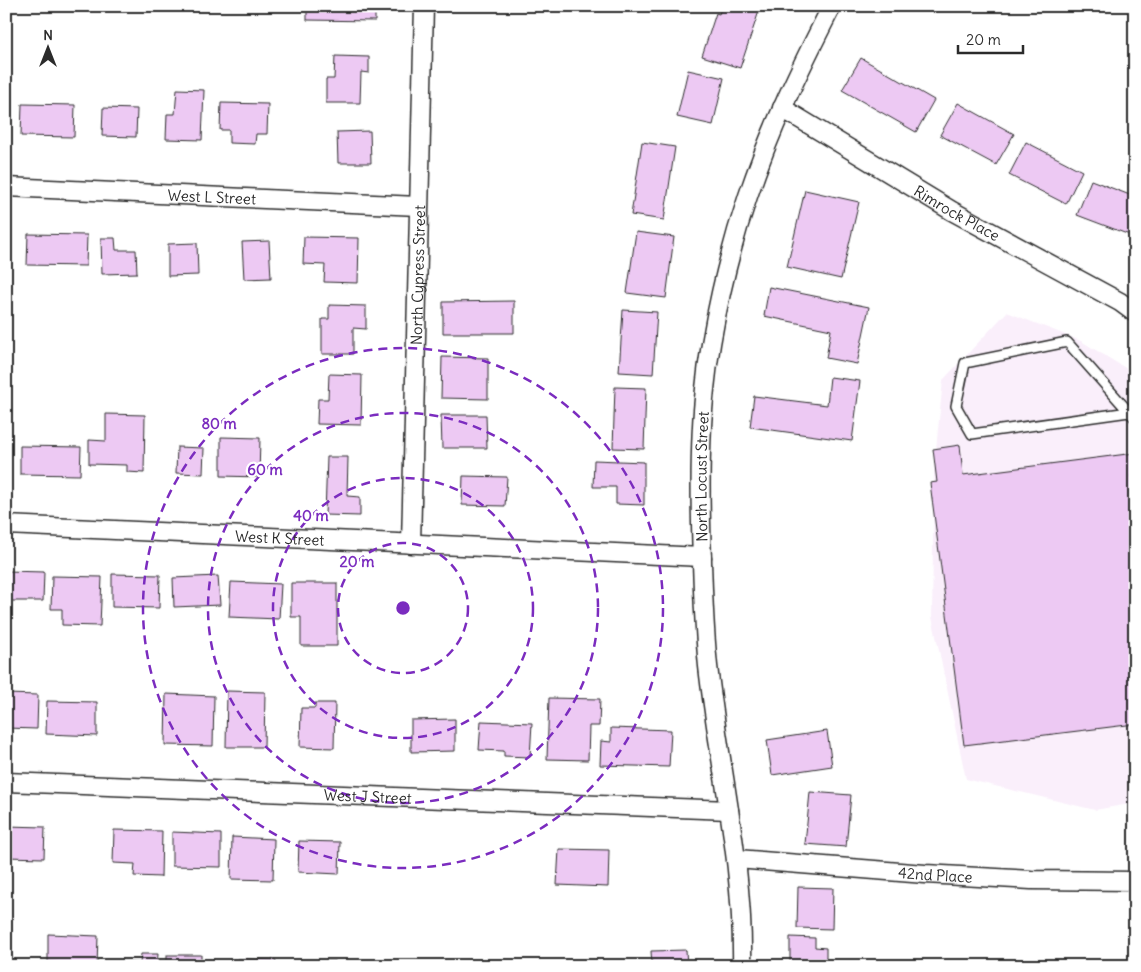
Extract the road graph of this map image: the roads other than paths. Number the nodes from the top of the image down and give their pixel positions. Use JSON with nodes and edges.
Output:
{"nodes":[{"id":1,"x":424,"y":6,"type":"edge"},
{"id":2,"x":832,"y":6,"type":"edge"},
{"id":3,"x":782,"y":108,"type":"junction"},
{"id":4,"x":6,"y":187,"type":"edge"},
{"id":5,"x":418,"y":206,"type":"junction"},
{"id":6,"x":1135,"y":313,"type":"edge"},
{"id":7,"x":1132,"y":415,"type":"edge"},
{"id":8,"x":6,"y":525,"type":"edge"},
{"id":9,"x":410,"y":544,"type":"junction"},
{"id":10,"x":702,"y":558,"type":"junction"},
{"id":11,"x":6,"y":782,"type":"edge"},
{"id":12,"x":729,"y":810,"type":"junction"},
{"id":13,"x":737,"y":860,"type":"junction"},
{"id":14,"x":1135,"y":880,"type":"edge"},
{"id":15,"x":742,"y":966,"type":"edge"}],
"edges":[{"from":1,"to":5,"type":"street","name":"North Cypress Street"},
{"from":2,"to":3,"type":"street","name":"North Locust Street"},
{"from":3,"to":6,"type":"street","name":"Rimrock Place"},
{"from":3,"to":10,"type":"street","name":"North Locust Street"},
{"from":4,"to":5,"type":"street","name":"West L Street"},
{"from":5,"to":9,"type":"street","name":"North Cypress Street"},
{"from":7,"to":7,"type":"lane"},
{"from":8,"to":9,"type":"street","name":"West K Street"},
{"from":9,"to":10,"type":"street","name":"West K Street"},
{"from":10,"to":12,"type":"street","name":"North Locust Street"},
{"from":11,"to":12,"type":"street","name":"West J Street"},
{"from":12,"to":13,"type":"street","name":"North Locust Street"},
{"from":13,"to":14,"type":"street","name":"42nd Place"},
{"from":13,"to":15,"type":"street","name":"North Locust Street"}]}
